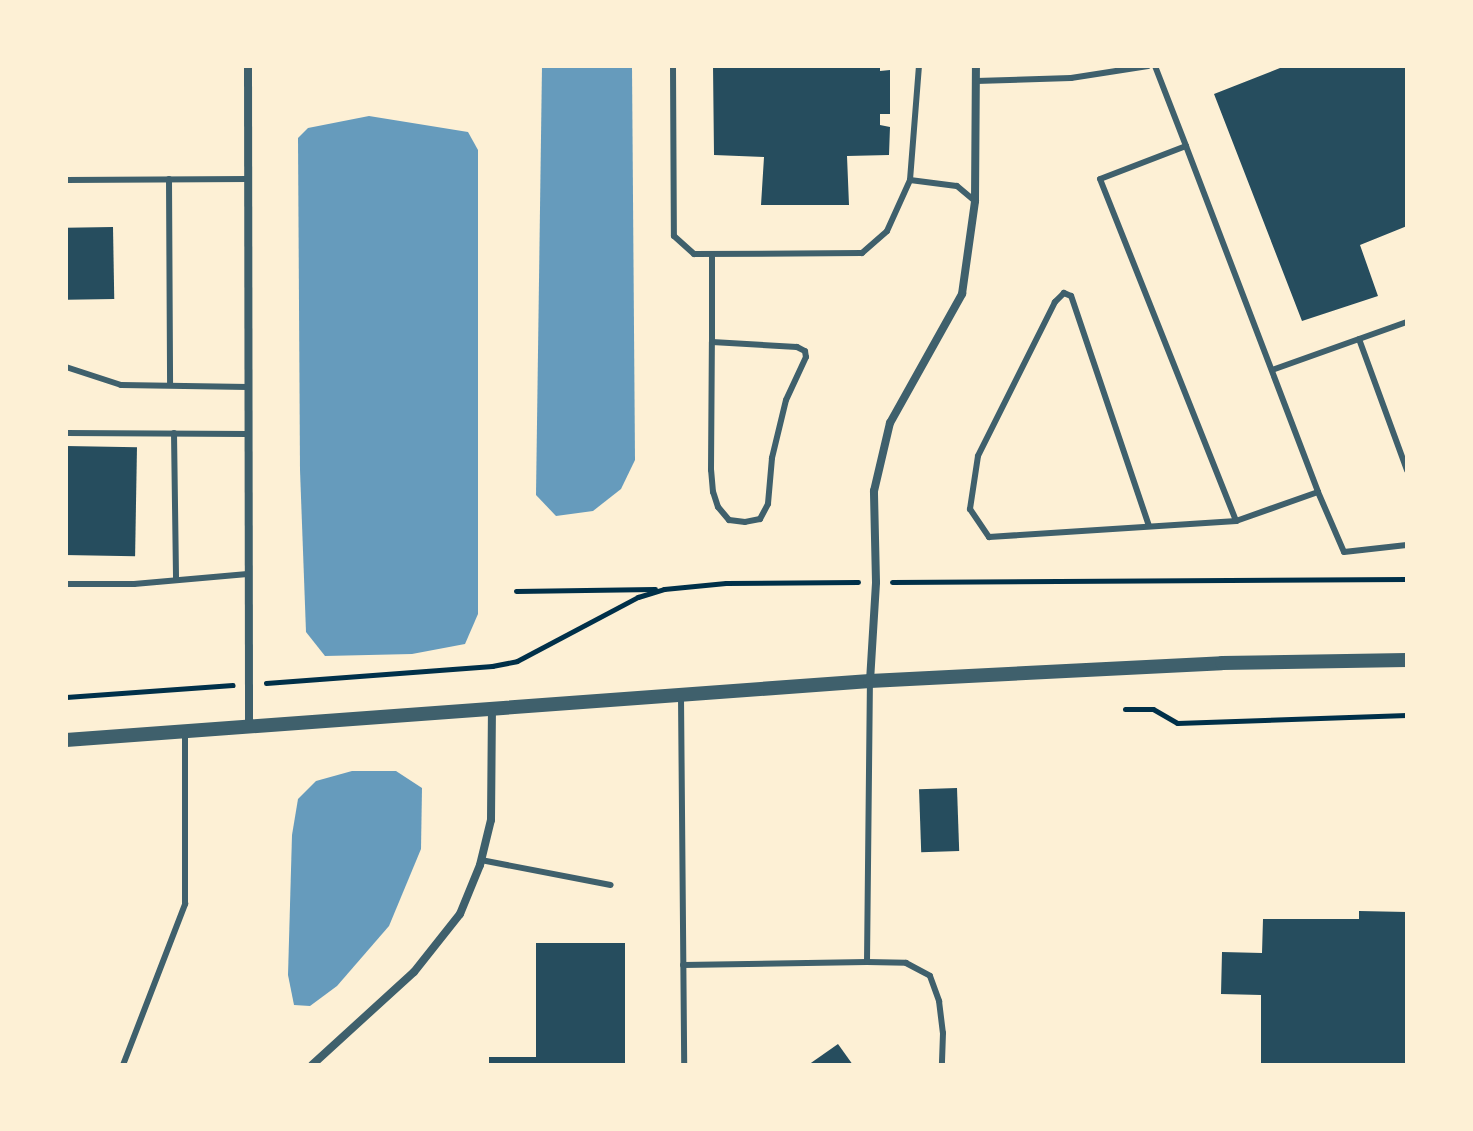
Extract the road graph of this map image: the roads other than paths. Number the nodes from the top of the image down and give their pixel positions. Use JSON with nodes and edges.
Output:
{"nodes":[{"id":1,"x":248,"y":66,"type":"edge"},
{"id":2,"x":673,"y":66,"type":"edge"},
{"id":3,"x":919,"y":66,"type":"edge"},
{"id":4,"x":976,"y":66,"type":"edge"},
{"id":5,"x":1148,"y":66,"type":"edge"},
{"id":6,"x":1155,"y":66,"type":"edge"},
{"id":7,"x":1107,"y":68,"type":"edge"},
{"id":8,"x":976,"y":81,"type":"junction"},
{"id":9,"x":1186,"y":146,"type":"junction"},
{"id":10,"x":169,"y":179,"type":"junction"},
{"id":11,"x":248,"y":179,"type":"junction"},
{"id":12,"x":66,"y":180,"type":"edge"},
{"id":13,"x":910,"y":180,"type":"junction"},
{"id":14,"x":975,"y":201,"type":"junction"},
{"id":15,"x":712,"y":254,"type":"junction"},
{"id":16,"x":1407,"y":322,"type":"edge"},
{"id":17,"x":1359,"y":339,"type":"junction"},
{"id":18,"x":712,"y":342,"type":"junction"},
{"id":19,"x":66,"y":367,"type":"edge"},
{"id":20,"x":1272,"y":370,"type":"junction"},
{"id":21,"x":170,"y":385,"type":"junction"},
{"id":22,"x":248,"y":387,"type":"junction"},
{"id":23,"x":66,"y":433,"type":"edge"},
{"id":24,"x":174,"y":433,"type":"junction"},
{"id":25,"x":248,"y":434,"type":"junction"},
{"id":26,"x":1407,"y":470,"type":"edge"},
{"id":27,"x":1318,"y":492,"type":"junction"},
{"id":28,"x":1236,"y":521,"type":"junction"},
{"id":29,"x":1149,"y":526,"type":"junction"},
{"id":30,"x":1407,"y":545,"type":"edge"},
{"id":31,"x":248,"y":574,"type":"junction"},
{"id":32,"x":176,"y":580,"type":"junction"},
{"id":33,"x":66,"y":584,"type":"edge"},
{"id":34,"x":1407,"y":660,"type":"edge"},
{"id":35,"x":870,"y":681,"type":"junction"},
{"id":36,"x":681,"y":694,"type":"junction"},
{"id":37,"x":492,"y":709,"type":"junction"},
{"id":38,"x":249,"y":726,"type":"junction"},
{"id":39,"x":185,"y":731,"type":"junction"},
{"id":40,"x":66,"y":740,"type":"edge"},
{"id":41,"x":481,"y":860,"type":"junction"},
{"id":42,"x":611,"y":885,"type":"dead end"},
{"id":43,"x":867,"y":962,"type":"junction"},
{"id":44,"x":683,"y":965,"type":"junction"},
{"id":45,"x":123,"y":1065,"type":"edge"},
{"id":46,"x":312,"y":1065,"type":"edge"},
{"id":47,"x":684,"y":1065,"type":"edge"},
{"id":48,"x":942,"y":1065,"type":"edge"}],
"edges":[{"from":1,"to":11,"type":"street"},
{"from":2,"to":15,"type":"lane"},
{"from":3,"to":13,"type":"lane"},
{"from":4,"to":8,"type":"street"},
{"from":5,"to":7,"type":"lane"},
{"from":6,"to":9,"type":"lane"},
{"from":7,"to":8,"type":"lane"},
{"from":8,"to":14,"type":"street"},
{"from":9,"to":20,"type":"lane"},
{"from":9,"to":28,"type":"lane"},
{"from":10,"to":11,"type":"lane"},
{"from":10,"to":12,"type":"lane"},
{"from":10,"to":21,"type":"lane"},
{"from":11,"to":22,"type":"street"},
{"from":13,"to":14,"type":"lane"},
{"from":13,"to":15,"type":"lane"},
{"from":14,"to":35,"type":"street"},
{"from":15,"to":18,"type":"lane"},
{"from":16,"to":17,"type":"lane"},
{"from":17,"to":20,"type":"lane"},
{"from":17,"to":26,"type":"lane"},
{"from":18,"to":18,"type":"lane"},
{"from":19,"to":21,"type":"lane"},
{"from":20,"to":27,"type":"lane"},
{"from":21,"to":22,"type":"lane"},
{"from":22,"to":25,"type":"street"},
{"from":23,"to":24,"type":"lane"},
{"from":24,"to":25,"type":"lane"},
{"from":24,"to":32,"type":"lane"},
{"from":25,"to":31,"type":"street"},
{"from":27,"to":28,"type":"lane"},
{"from":27,"to":30,"type":"lane"},
{"from":28,"to":29,"type":"lane"},
{"from":29,"to":29,"type":"lane"},
{"from":31,"to":32,"type":"lane"},
{"from":31,"to":38,"type":"street"},
{"from":32,"to":33,"type":"lane"},
{"from":34,"to":35,"type":"street"},
{"from":35,"to":36,"type":"street"},
{"from":35,"to":43,"type":"lane"},
{"from":36,"to":37,"type":"street"},
{"from":36,"to":44,"type":"lane"},
{"from":37,"to":38,"type":"street"},
{"from":37,"to":41,"type":"street"},
{"from":38,"to":39,"type":"street"},
{"from":39,"to":40,"type":"street"},
{"from":39,"to":45,"type":"lane"},
{"from":41,"to":42,"type":"lane"},
{"from":41,"to":46,"type":"street"},
{"from":43,"to":44,"type":"lane"},
{"from":43,"to":48,"type":"lane"},
{"from":44,"to":47,"type":"lane"}]}
